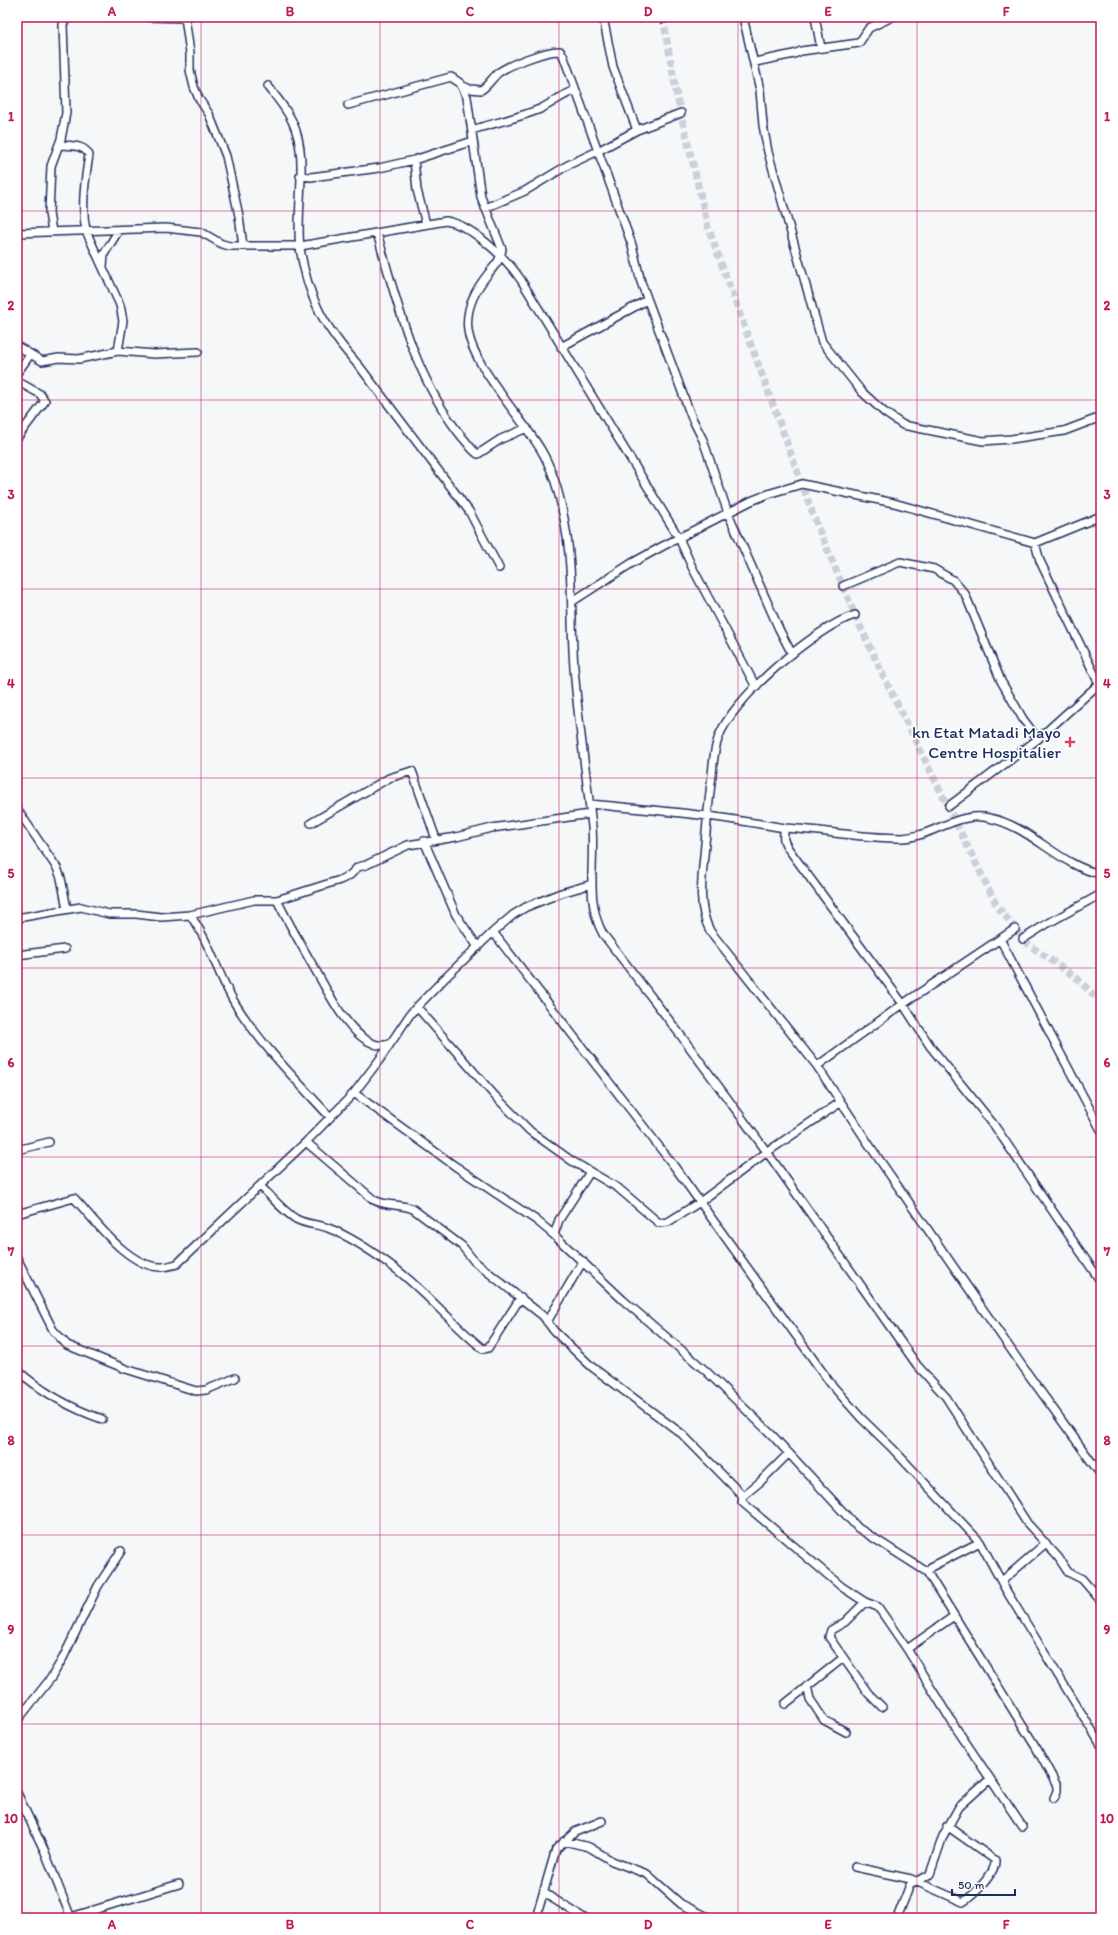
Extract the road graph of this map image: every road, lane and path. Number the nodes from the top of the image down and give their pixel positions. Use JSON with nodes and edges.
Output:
{"nodes":[{"id":1,"x":68,"y":17,"type":"edge"},
{"id":2,"x":148,"y":17,"type":"edge"},
{"id":3,"x":603,"y":17,"type":"edge"},
{"id":4,"x":671,"y":17,"type":"edge"},
{"id":5,"x":744,"y":17,"type":"edge"},
{"id":6,"x":815,"y":17,"type":"edge"},
{"id":7,"x":892,"y":17,"type":"edge"},
{"id":8,"x":185,"y":18,"type":"edge"},
{"id":9,"x":663,"y":19,"type":"dead end"},
{"id":10,"x":821,"y":48,"type":"junction"},
{"id":11,"x":755,"y":62,"type":"junction"},
{"id":12,"x":268,"y":86,"type":"dead end"},
{"id":13,"x":463,"y":86,"type":"junction"},
{"id":14,"x":575,"y":90,"type":"junction"},
{"id":15,"x":348,"y":105,"type":"dead end"},
{"id":16,"x":681,"y":113,"type":"dead end"},
{"id":17,"x":472,"y":130,"type":"junction"},
{"id":18,"x":637,"y":130,"type":"junction"},
{"id":19,"x":473,"y":141,"type":"junction"},
{"id":20,"x":59,"y":145,"type":"junction"},
{"id":21,"x":598,"y":151,"type":"junction"},
{"id":22,"x":414,"y":160,"type":"junction"},
{"id":23,"x":300,"y":176,"type":"junction"},
{"id":24,"x":485,"y":208,"type":"junction"},
{"id":25,"x":426,"y":224,"type":"junction"},
{"id":26,"x":119,"y":230,"type":"junction"},
{"id":27,"x":86,"y":231,"type":"junction"},
{"id":28,"x":52,"y":232,"type":"junction"},
{"id":29,"x":17,"y":233,"type":"edge"},
{"id":30,"x":377,"y":233,"type":"junction"},
{"id":31,"x":243,"y":246,"type":"junction"},
{"id":32,"x":300,"y":246,"type":"junction"},
{"id":33,"x":501,"y":258,"type":"junction"},
{"id":34,"x":102,"y":268,"type":"junction"},
{"id":35,"x":647,"y":300,"type":"junction"},
{"id":36,"x":17,"y":346,"type":"edge"},
{"id":37,"x":561,"y":347,"type":"junction"},
{"id":38,"x":118,"y":351,"type":"junction"},
{"id":39,"x":198,"y":352,"type":"dead end"},
{"id":40,"x":30,"y":356,"type":"junction"},
{"id":41,"x":17,"y":373,"type":"edge"},
{"id":42,"x":17,"y":381,"type":"edge"},
{"id":43,"x":1101,"y":417,"type":"edge"},
{"id":44,"x":527,"y":428,"type":"junction"},
{"id":45,"x":17,"y":438,"type":"edge"},
{"id":46,"x":728,"y":513,"type":"junction"},
{"id":47,"x":1101,"y":516,"type":"edge"},
{"id":48,"x":679,"y":538,"type":"junction"},
{"id":49,"x":1035,"y":543,"type":"junction"},
{"id":50,"x":499,"y":568,"type":"dead end"},
{"id":51,"x":844,"y":586,"type":"dead end"},
{"id":52,"x":572,"y":601,"type":"junction"},
{"id":53,"x":855,"y":616,"type":"dead end"},
{"id":54,"x":792,"y":654,"type":"junction"},
{"id":55,"x":756,"y":687,"type":"junction"},
{"id":56,"x":1100,"y":687,"type":"edge"},
{"id":57,"x":1038,"y":739,"type":"junction"},
{"id":58,"x":590,"y":804,"type":"junction"},
{"id":59,"x":949,"y":806,"type":"dead end"},
{"id":60,"x":17,"y":809,"type":"edge"},
{"id":61,"x":590,"y":814,"type":"junction"},
{"id":62,"x":707,"y":816,"type":"junction"},
{"id":63,"x":311,"y":823,"type":"dead end"},
{"id":64,"x":785,"y":828,"type":"junction"},
{"id":65,"x":436,"y":839,"type":"junction"},
{"id":66,"x":424,"y":841,"type":"junction"},
{"id":67,"x":1101,"y":874,"type":"edge"},
{"id":68,"x":592,"y":884,"type":"junction"},
{"id":69,"x":1101,"y":894,"type":"edge"},
{"id":70,"x":277,"y":900,"type":"junction"},
{"id":71,"x":67,"y":909,"type":"junction"},
{"id":72,"x":190,"y":915,"type":"junction"},
{"id":73,"x":17,"y":918,"type":"edge"},
{"id":74,"x":1015,"y":929,"type":"dead end"},
{"id":75,"x":493,"y":932,"type":"junction"},
{"id":76,"x":1000,"y":939,"type":"junction"},
{"id":77,"x":1023,"y":939,"type":"dead end"},
{"id":78,"x":478,"y":947,"type":"junction"},
{"id":79,"x":65,"y":949,"type":"dead end"},
{"id":80,"x":17,"y":955,"type":"edge"},
{"id":81,"x":902,"y":1004,"type":"junction"},
{"id":82,"x":417,"y":1007,"type":"junction"},
{"id":83,"x":390,"y":1044,"type":"junction"},
{"id":84,"x":817,"y":1066,"type":"junction"},
{"id":85,"x":354,"y":1093,"type":"junction"},
{"id":86,"x":841,"y":1102,"type":"junction"},
{"id":87,"x":330,"y":1117,"type":"junction"},
{"id":88,"x":1101,"y":1130,"type":"edge"},
{"id":89,"x":49,"y":1142,"type":"dead end"},
{"id":90,"x":306,"y":1142,"type":"junction"},
{"id":91,"x":17,"y":1150,"type":"edge"},
{"id":92,"x":767,"y":1152,"type":"junction"},
{"id":93,"x":590,"y":1172,"type":"junction"},
{"id":94,"x":260,"y":1186,"type":"junction"},
{"id":95,"x":700,"y":1202,"type":"junction"},
{"id":96,"x":17,"y":1214,"type":"edge"},
{"id":97,"x":554,"y":1235,"type":"junction"},
{"id":98,"x":17,"y":1258,"type":"edge"},
{"id":99,"x":583,"y":1261,"type":"junction"},
{"id":100,"x":1101,"y":1282,"type":"edge"},
{"id":101,"x":521,"y":1297,"type":"junction"},
{"id":102,"x":547,"y":1322,"type":"junction"},
{"id":103,"x":17,"y":1370,"type":"edge"},
{"id":104,"x":234,"y":1378,"type":"dead end"},
{"id":105,"x":102,"y":1419,"type":"dead end"},
{"id":106,"x":789,"y":1453,"type":"junction"},
{"id":107,"x":1101,"y":1474,"type":"edge"},
{"id":108,"x":743,"y":1496,"type":"junction"},
{"id":109,"x":980,"y":1542,"type":"junction"},
{"id":110,"x":1046,"y":1543,"type":"junction"},
{"id":111,"x":121,"y":1551,"type":"dead end"},
{"id":112,"x":927,"y":1572,"type":"junction"},
{"id":113,"x":1002,"y":1580,"type":"junction"},
{"id":114,"x":1101,"y":1601,"type":"edge"},
{"id":115,"x":865,"y":1602,"type":"junction"},
{"id":116,"x":954,"y":1616,"type":"junction"},
{"id":117,"x":907,"y":1648,"type":"junction"},
{"id":118,"x":843,"y":1658,"type":"junction"},
{"id":119,"x":807,"y":1686,"type":"junction"},
{"id":120,"x":785,"y":1704,"type":"dead end"},
{"id":121,"x":882,"y":1708,"type":"dead end"},
{"id":122,"x":17,"y":1721,"type":"edge"},
{"id":123,"x":846,"y":1732,"type":"dead end"},
{"id":124,"x":1101,"y":1745,"type":"edge"},
{"id":125,"x":990,"y":1779,"type":"junction"},
{"id":126,"x":17,"y":1793,"type":"edge"},
{"id":127,"x":1054,"y":1798,"type":"dead end"},
{"id":128,"x":602,"y":1821,"type":"dead end"},
{"id":129,"x":947,"y":1826,"type":"junction"},
{"id":130,"x":1022,"y":1826,"type":"dead end"},
{"id":131,"x":564,"y":1841,"type":"junction"},
{"id":132,"x":855,"y":1867,"type":"dead end"},
{"id":133,"x":916,"y":1881,"type":"junction"},
{"id":134,"x":179,"y":1884,"type":"dead end"},
{"id":135,"x":544,"y":1893,"type":"junction"},
{"id":136,"x":71,"y":1918,"type":"edge"},
{"id":137,"x":536,"y":1918,"type":"edge"},
{"id":138,"x":584,"y":1918,"type":"edge"},
{"id":139,"x":710,"y":1918,"type":"edge"},
{"id":140,"x":897,"y":1918,"type":"edge"}],
"edges":[{"from":1,"to":20,"type":"street"},
{"from":2,"to":8,"type":"street"},
{"from":3,"to":18,"type":"street"},
{"from":4,"to":9,"type":"street"},
{"from":5,"to":11,"type":"street"},
{"from":6,"to":10,"type":"street"},
{"from":7,"to":10,"type":"street"},
{"from":8,"to":31,"type":"street"},
{"from":10,"to":11,"type":"street"},
{"from":11,"to":43,"type":"street"},
{"from":12,"to":23,"type":"street"},
{"from":13,"to":14,"type":"street"},
{"from":13,"to":15,"type":"street"},
{"from":13,"to":17,"type":"street"},
{"from":14,"to":17,"type":"street"},
{"from":14,"to":21,"type":"street"},
{"from":16,"to":18,"type":"street"},
{"from":17,"to":19,"type":"street"},
{"from":18,"to":21,"type":"street"},
{"from":19,"to":22,"type":"street"},
{"from":19,"to":24,"type":"street"},
{"from":20,"to":27,"type":"street"},
{"from":20,"to":28,"type":"street"},
{"from":21,"to":24,"type":"street"},
{"from":21,"to":35,"type":"street"},
{"from":22,"to":23,"type":"street"},
{"from":22,"to":25,"type":"street"},
{"from":23,"to":32,"type":"street"},
{"from":24,"to":33,"type":"street"},
{"from":25,"to":30,"type":"street"},
{"from":25,"to":33,"type":"street"},
{"from":26,"to":27,"type":"street"},
{"from":26,"to":31,"type":"street"},
{"from":26,"to":34,"type":"street"},
{"from":27,"to":28,"type":"street"},
{"from":27,"to":34,"type":"street"},
{"from":28,"to":29,"type":"street"},
{"from":30,"to":32,"type":"street"},
{"from":30,"to":44,"type":"street"},
{"from":31,"to":32,"type":"street"},
{"from":32,"to":50,"type":"street"},
{"from":33,"to":37,"type":"street"},
{"from":33,"to":44,"type":"street"},
{"from":34,"to":38,"type":"street"},
{"from":35,"to":37,"type":"street"},
{"from":35,"to":46,"type":"street"},
{"from":36,"to":40,"type":"street"},
{"from":37,"to":48,"type":"street"},
{"from":38,"to":39,"type":"street"},
{"from":38,"to":40,"type":"street"},
{"from":40,"to":41,"type":"street"},
{"from":42,"to":45,"type":"street"},
{"from":44,"to":52,"type":"street"},
{"from":46,"to":48,"type":"street"},
{"from":46,"to":49,"type":"street"},
{"from":46,"to":54,"type":"street"},
{"from":47,"to":49,"type":"street"},
{"from":48,"to":52,"type":"street"},
{"from":48,"to":55,"type":"street"},
{"from":49,"to":56,"type":"street"},
{"from":51,"to":57,"type":"street"},
{"from":52,"to":58,"type":"street"},
{"from":53,"to":54,"type":"street"},
{"from":54,"to":55,"type":"street"},
{"from":55,"to":62,"type":"street"},
{"from":56,"to":57,"type":"street"},
{"from":57,"to":59,"type":"street"},
{"from":58,"to":61,"type":"street"},
{"from":58,"to":62,"type":"street"},
{"from":60,"to":71,"type":"street"},
{"from":61,"to":65,"type":"street"},
{"from":61,"to":68,"type":"street"},
{"from":62,"to":64,"type":"street"},
{"from":62,"to":84,"type":"street"},
{"from":63,"to":65,"type":"street"},
{"from":64,"to":67,"type":"street"},
{"from":64,"to":81,"type":"street"},
{"from":65,"to":66,"type":"street"},
{"from":66,"to":70,"type":"street"},
{"from":66,"to":78,"type":"street"},
{"from":68,"to":75,"type":"street"},
{"from":68,"to":92,"type":"street"},
{"from":69,"to":77,"type":"street"},
{"from":70,"to":72,"type":"street"},
{"from":70,"to":83,"type":"street"},
{"from":71,"to":72,"type":"street"},
{"from":71,"to":73,"type":"street"},
{"from":72,"to":87,"type":"street"},
{"from":74,"to":76,"type":"street"},
{"from":75,"to":78,"type":"street"},
{"from":75,"to":95,"type":"street"},
{"from":76,"to":81,"type":"street"},
{"from":76,"to":88,"type":"street"},
{"from":78,"to":82,"type":"street"},
{"from":79,"to":80,"type":"street"},
{"from":81,"to":84,"type":"street"},
{"from":81,"to":100,"type":"street"},
{"from":82,"to":83,"type":"street"},
{"from":82,"to":93,"type":"street"},
{"from":83,"to":85,"type":"street"},
{"from":84,"to":86,"type":"street"},
{"from":85,"to":87,"type":"street"},
{"from":85,"to":97,"type":"street"},
{"from":86,"to":92,"type":"street"},
{"from":86,"to":107,"type":"street"},
{"from":87,"to":90,"type":"street"},
{"from":89,"to":91,"type":"street"},
{"from":90,"to":94,"type":"street"},
{"from":90,"to":101,"type":"street"},
{"from":92,"to":95,"type":"street"},
{"from":92,"to":110,"type":"street"},
{"from":93,"to":95,"type":"street"},
{"from":93,"to":97,"type":"street"},
{"from":94,"to":96,"type":"street"},
{"from":94,"to":101,"type":"street"},
{"from":95,"to":109,"type":"street"},
{"from":97,"to":99,"type":"street"},
{"from":98,"to":104,"type":"street"},
{"from":99,"to":102,"type":"street"},
{"from":99,"to":106,"type":"street"},
{"from":101,"to":102,"type":"street"},
{"from":102,"to":108,"type":"street"},
{"from":103,"to":105,"type":"street"},
{"from":106,"to":108,"type":"street"},
{"from":106,"to":112,"type":"street"},
{"from":108,"to":115,"type":"street"},
{"from":109,"to":112,"type":"street"},
{"from":109,"to":113,"type":"street"},
{"from":110,"to":113,"type":"street"},
{"from":110,"to":114,"type":"street"},
{"from":111,"to":122,"type":"street"},
{"from":112,"to":116,"type":"street"},
{"from":113,"to":124,"type":"street"},
{"from":115,"to":117,"type":"street"},
{"from":115,"to":118,"type":"street"},
{"from":116,"to":117,"type":"street"},
{"from":116,"to":127,"type":"street"},
{"from":117,"to":125,"type":"street"},
{"from":118,"to":119,"type":"street"},
{"from":118,"to":121,"type":"street"},
{"from":119,"to":120,"type":"street"},
{"from":119,"to":123,"type":"street"},
{"from":125,"to":129,"type":"street"},
{"from":125,"to":130,"type":"street"},
{"from":126,"to":136,"type":"street"},
{"from":128,"to":131,"type":"street"},
{"from":129,"to":133,"type":"street"},
{"from":129,"to":133,"type":"street"},
{"from":131,"to":135,"type":"street"},
{"from":131,"to":139,"type":"street"},
{"from":132,"to":133,"type":"street"},
{"from":133,"to":140,"type":"street"},
{"from":134,"to":136,"type":"street"},
{"from":135,"to":137,"type":"street"},
{"from":135,"to":138,"type":"street"}]}
